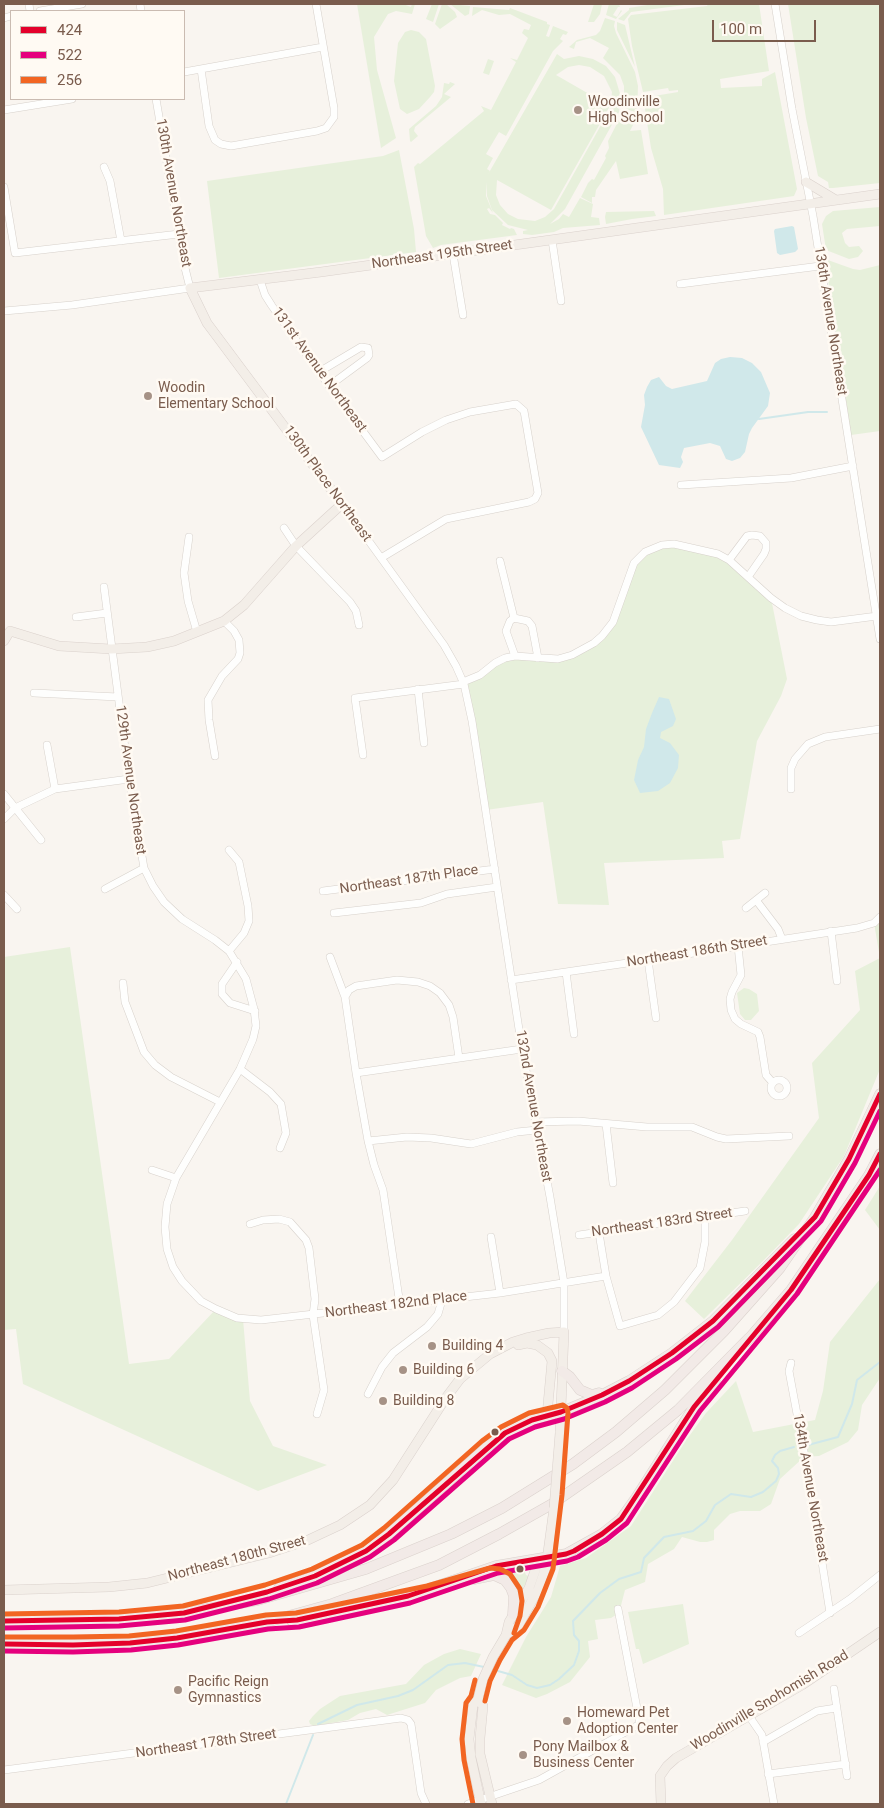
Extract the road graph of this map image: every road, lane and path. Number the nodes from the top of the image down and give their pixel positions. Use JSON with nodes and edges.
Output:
{"nodes":[{"id":1,"x":82,"y":4,"type":"edge"},
{"id":2,"x":316,"y":4,"type":"edge"},
{"id":3,"x":775,"y":4,"type":"edge"},
{"id":4,"x":46,"y":10,"type":"edge"},
{"id":5,"x":323,"y":47,"type":"junction"},
{"id":6,"x":201,"y":69,"type":"junction"},
{"id":7,"x":185,"y":72,"type":"edge"},
{"id":8,"x":58,"y":100,"type":"edge"},
{"id":9,"x":156,"y":100,"type":"edge"},
{"id":10,"x":44,"y":101,"type":"edge"},
{"id":11,"x":4,"y":110,"type":"edge"},
{"id":12,"x":104,"y":167,"type":"dead end"},
{"id":13,"x":806,"y":182,"type":"junction"},
{"id":14,"x":4,"y":187,"type":"edge"},
{"id":15,"x":880,"y":194,"type":"edge"},
{"id":16,"x":836,"y":200,"type":"junction"},
{"id":17,"x":810,"y":203,"type":"junction"},
{"id":18,"x":179,"y":234,"type":"junction"},
{"id":19,"x":552,"y":240,"type":"junction"},
{"id":20,"x":121,"y":241,"type":"junction"},
{"id":21,"x":454,"y":254,"type":"junction"},
{"id":22,"x":820,"y":266,"type":"junction"},
{"id":23,"x":260,"y":280,"type":"junction"},
{"id":24,"x":680,"y":284,"type":"dead end"},
{"id":25,"x":190,"y":288,"type":"junction"},
{"id":26,"x":561,"y":302,"type":"dead end"},
{"id":27,"x":4,"y":311,"type":"edge"},
{"id":28,"x":463,"y":315,"type":"dead end"},
{"id":29,"x":319,"y":372,"type":"junction"},
{"id":30,"x":330,"y":386,"type":"junction"},
{"id":31,"x":853,"y":466,"type":"junction"},
{"id":32,"x":681,"y":485,"type":"dead end"},
{"id":33,"x":342,"y":504,"type":"junction"},
{"id":34,"x":284,"y":528,"type":"dead end"},
{"id":35,"x":188,"y":538,"type":"dead end"},
{"id":36,"x":296,"y":546,"type":"junction"},
{"id":37,"x":381,"y":558,"type":"junction"},
{"id":38,"x":729,"y":560,"type":"junction"},
{"id":39,"x":500,"y":561,"type":"dead end"},
{"id":40,"x":748,"y":577,"type":"junction"},
{"id":41,"x":104,"y":587,"type":"dead end"},
{"id":42,"x":107,"y":613,"type":"junction"},
{"id":43,"x":877,"y":616,"type":"junction"},
{"id":44,"x":76,"y":617,"type":"dead end"},
{"id":45,"x":514,"y":618,"type":"junction"},
{"id":46,"x":224,"y":621,"type":"junction"},
{"id":47,"x":359,"y":625,"type":"dead end"},
{"id":48,"x":7,"y":629,"type":"edge"},
{"id":49,"x":197,"y":632,"type":"junction"},
{"id":50,"x":880,"y":639,"type":"edge"},
{"id":51,"x":4,"y":641,"type":"edge"},
{"id":52,"x":112,"y":649,"type":"junction"},
{"id":53,"x":515,"y":656,"type":"junction"},
{"id":54,"x":538,"y":658,"type":"junction"},
{"id":55,"x":463,"y":683,"type":"junction"},
{"id":56,"x":418,"y":689,"type":"junction"},
{"id":57,"x":34,"y":693,"type":"dead end"},
{"id":58,"x":118,"y":697,"type":"junction"},
{"id":59,"x":880,"y":729,"type":"edge"},
{"id":60,"x":424,"y":743,"type":"dead end"},
{"id":61,"x":47,"y":745,"type":"dead end"},
{"id":62,"x":363,"y":755,"type":"dead end"},
{"id":63,"x":215,"y":756,"type":"dead end"},
{"id":64,"x":129,"y":779,"type":"junction"},
{"id":65,"x":55,"y":789,"type":"junction"},
{"id":66,"x":791,"y":789,"type":"dead end"},
{"id":67,"x":4,"y":794,"type":"edge"},
{"id":68,"x":14,"y":808,"type":"junction"},
{"id":69,"x":4,"y":819,"type":"edge"},
{"id":70,"x":40,"y":840,"type":"dead end"},
{"id":71,"x":229,"y":850,"type":"dead end"},
{"id":72,"x":144,"y":868,"type":"junction"},
{"id":73,"x":495,"y":869,"type":"junction"},
{"id":74,"x":497,"y":887,"type":"junction"},
{"id":75,"x":104,"y":889,"type":"dead end"},
{"id":76,"x":323,"y":891,"type":"dead end"},
{"id":77,"x":765,"y":893,"type":"dead end"},
{"id":78,"x":4,"y":895,"type":"edge"},
{"id":79,"x":756,"y":900,"type":"junction"},
{"id":80,"x":746,"y":908,"type":"dead end"},
{"id":81,"x":17,"y":909,"type":"dead end"},
{"id":82,"x":334,"y":913,"type":"dead end"},
{"id":83,"x":880,"y":917,"type":"edge"},
{"id":84,"x":831,"y":931,"type":"junction"},
{"id":85,"x":782,"y":938,"type":"junction"},
{"id":86,"x":738,"y":946,"type":"junction"},
{"id":87,"x":229,"y":951,"type":"junction"},
{"id":88,"x":330,"y":956,"type":"dead end"},
{"id":89,"x":648,"y":960,"type":"junction"},
{"id":90,"x":237,"y":962,"type":"junction"},
{"id":91,"x":566,"y":972,"type":"junction"},
{"id":92,"x":511,"y":980,"type":"junction"},
{"id":93,"x":837,"y":981,"type":"dead end"},
{"id":94,"x":123,"y":983,"type":"dead end"},
{"id":95,"x":345,"y":997,"type":"junction"},
{"id":96,"x":255,"y":1011,"type":"junction"},
{"id":97,"x":656,"y":1018,"type":"dead end"},
{"id":98,"x":574,"y":1034,"type":"dead end"},
{"id":99,"x":522,"y":1049,"type":"junction"},
{"id":100,"x":458,"y":1058,"type":"junction"},
{"id":101,"x":240,"y":1069,"type":"junction"},
{"id":102,"x":356,"y":1073,"type":"junction"},
{"id":103,"x":773,"y":1083,"type":"dead end"},
{"id":104,"x":880,"y":1094,"type":"edge"},
{"id":105,"x":220,"y":1102,"type":"junction"},
{"id":106,"x":606,"y":1124,"type":"junction"},
{"id":107,"x":536,"y":1126,"type":"junction"},
{"id":108,"x":789,"y":1136,"type":"dead end"},
{"id":109,"x":368,"y":1141,"type":"junction"},
{"id":110,"x":280,"y":1148,"type":"dead end"},
{"id":111,"x":880,"y":1154,"type":"edge"},
{"id":112,"x":152,"y":1170,"type":"dead end"},
{"id":113,"x":176,"y":1178,"type":"junction"},
{"id":114,"x":613,"y":1183,"type":"dead end"},
{"id":115,"x":745,"y":1211,"type":"dead end"},
{"id":116,"x":705,"y":1217,"type":"junction"},
{"id":117,"x":815,"y":1217,"type":"junction"},
{"id":118,"x":250,"y":1224,"type":"dead end"},
{"id":119,"x":599,"y":1233,"type":"junction"},
{"id":120,"x":579,"y":1236,"type":"dead end"},
{"id":121,"x":491,"y":1237,"type":"dead end"},
{"id":122,"x":606,"y":1276,"type":"junction"},
{"id":123,"x":564,"y":1283,"type":"junction"},
{"id":124,"x":500,"y":1293,"type":"junction"},
{"id":125,"x":442,"y":1300,"type":"junction"},
{"id":126,"x":400,"y":1305,"type":"junction"},
{"id":127,"x":228,"y":1314,"type":"joint"},
{"id":128,"x":313,"y":1315,"type":"junction"},
{"id":129,"x":564,"y":1332,"type":"junction"},
{"id":130,"x":749,"y":1338,"type":"junction"},
{"id":131,"x":500,"y":1348,"type":"junction"},
{"id":132,"x":791,"y":1363,"type":"dead end"},
{"id":133,"x":562,"y":1371,"type":"junction"},
{"id":134,"x":612,"y":1390,"type":"junction"},
{"id":135,"x":368,"y":1394,"type":"dead end"},
{"id":136,"x":561,"y":1412,"type":"junction"},
{"id":137,"x":317,"y":1414,"type":"dead end"},
{"id":138,"x":548,"y":1416,"type":"junction"},
{"id":139,"x":546,"y":1557,"type":"junction"},
{"id":140,"x":880,"y":1575,"type":"edge"},
{"id":141,"x":4,"y":1590,"type":"edge"},
{"id":142,"x":408,"y":1596,"type":"junction"},
{"id":143,"x":202,"y":1609,"type":"junction"},
{"id":144,"x":618,"y":1609,"type":"dead end"},
{"id":145,"x":830,"y":1613,"type":"junction"},
{"id":146,"x":513,"y":1614,"type":"junction"},
{"id":147,"x":4,"y":1620,"type":"edge"},
{"id":148,"x":267,"y":1622,"type":"junction"},
{"id":149,"x":880,"y":1632,"type":"edge"},
{"id":150,"x":800,"y":1633,"type":"dead end"},
{"id":151,"x":506,"y":1635,"type":"junction"},
{"id":152,"x":4,"y":1644,"type":"edge"},
{"id":153,"x":834,"y":1689,"type":"dead end"},
{"id":154,"x":478,"y":1700,"type":"junction"},
{"id":155,"x":836,"y":1708,"type":"junction"},
{"id":156,"x":749,"y":1716,"type":"junction"},
{"id":157,"x":763,"y":1742,"type":"junction"},
{"id":158,"x":846,"y":1764,"type":"junction"},
{"id":159,"x":4,"y":1770,"type":"edge"},
{"id":160,"x":768,"y":1774,"type":"junction"},
{"id":161,"x":847,"y":1776,"type":"dead end"},
{"id":162,"x":491,"y":1800,"type":"edge"},
{"id":163,"x":480,"y":1802,"type":"edge"},
{"id":164,"x":426,"y":1804,"type":"edge"},
{"id":165,"x":468,"y":1804,"type":"edge"},
{"id":166,"x":660,"y":1804,"type":"edge"},
{"id":167,"x":774,"y":1804,"type":"edge"}],
"edges":[{"from":1,"to":4,"type":"street"},
{"from":2,"to":5,"type":"street"},
{"from":3,"to":13,"type":"street","name":"136th Avenue Northeast"},
{"from":5,"to":6,"type":"street"},
{"from":5,"to":6,"type":"street"},
{"from":6,"to":7,"type":"street"},
{"from":8,"to":10,"type":"street"},
{"from":9,"to":18,"type":"street","name":"130th Avenue Northeast"},
{"from":10,"to":11,"type":"street"},
{"from":12,"to":20,"type":"street"},
{"from":13,"to":16,"type":"main road"},
{"from":13,"to":17,"type":"street","name":"136th Avenue Northeast"},
{"from":14,"to":20,"type":"street"},
{"from":15,"to":16,"type":"main road","name":"Northeast 195th Street"},
{"from":16,"to":17,"type":"main road","name":"Northeast 195th Street"},
{"from":17,"to":19,"type":"main road","name":"Northeast 195th Street"},
{"from":17,"to":22,"type":"street","name":"136th Avenue Northeast"},
{"from":18,"to":20,"type":"street"},
{"from":18,"to":25,"type":"street","name":"130th Avenue Northeast"},
{"from":19,"to":21,"type":"main road","name":"Northeast 195th Street"},
{"from":19,"to":26,"type":"street"},
{"from":21,"to":23,"type":"main road","name":"Northeast 195th Street"},
{"from":21,"to":28,"type":"street"},
{"from":22,"to":24,"type":"street"},
{"from":22,"to":31,"type":"street","name":"136th Avenue Northeast"},
{"from":23,"to":25,"type":"main road","name":"Northeast 195th Street"},
{"from":23,"to":29,"type":"street","name":"131st Avenue Northeast"},
{"from":25,"to":27,"type":"street","name":"Northeast 195th Street"},
{"from":25,"to":33,"type":"main road","name":"130th Place Northeast"},
{"from":29,"to":30,"type":"street","name":"131st Avenue Northeast"},
{"from":29,"to":30,"type":"street"},
{"from":30,"to":37,"type":"street","name":"131st Avenue Northeast"},
{"from":31,"to":32,"type":"street"},
{"from":31,"to":43,"type":"street","name":"136th Avenue Northeast"},
{"from":33,"to":36,"type":"main road"},
{"from":33,"to":37,"type":"street","name":"130th Place Northeast"},
{"from":34,"to":36,"type":"street"},
{"from":35,"to":49,"type":"street"},
{"from":36,"to":46,"type":"main road"},
{"from":36,"to":47,"type":"street"},
{"from":37,"to":55,"type":"street","name":"130th Place Northeast"},
{"from":38,"to":40,"type":"street"},
{"from":38,"to":40,"type":"street"},
{"from":38,"to":54,"type":"street"},
{"from":39,"to":45,"type":"street"},
{"from":40,"to":43,"type":"street"},
{"from":41,"to":42,"type":"street","name":"129th Avenue Northeast"},
{"from":42,"to":44,"type":"street"},
{"from":42,"to":52,"type":"street","name":"129th Avenue Northeast"},
{"from":43,"to":50,"type":"street","name":"136th Avenue Northeast"},
{"from":45,"to":53,"type":"street"},
{"from":45,"to":54,"type":"street"},
{"from":46,"to":49,"type":"main road"},
{"from":46,"to":63,"type":"street"},
{"from":48,"to":51,"type":"main road"},
{"from":48,"to":52,"type":"main road"},
{"from":49,"to":52,"type":"main road"},
{"from":52,"to":58,"type":"street","name":"129th Avenue Northeast"},
{"from":53,"to":54,"type":"street"},
{"from":53,"to":55,"type":"street"},
{"from":55,"to":56,"type":"street"},
{"from":55,"to":73,"type":"street","name":"132nd Avenue Northeast"},
{"from":56,"to":60,"type":"street"},
{"from":56,"to":62,"type":"street"},
{"from":57,"to":58,"type":"street"},
{"from":58,"to":64,"type":"street","name":"129th Avenue Northeast"},
{"from":59,"to":66,"type":"street"},
{"from":61,"to":65,"type":"street"},
{"from":64,"to":65,"type":"street"},
{"from":64,"to":72,"type":"street","name":"129th Avenue Northeast"},
{"from":65,"to":68,"type":"street"},
{"from":67,"to":68,"type":"street"},
{"from":68,"to":69,"type":"street"},
{"from":68,"to":70,"type":"street"},
{"from":71,"to":87,"type":"street"},
{"from":72,"to":75,"type":"street"},
{"from":72,"to":87,"type":"street","name":"129th Avenue Northeast"},
{"from":73,"to":74,"type":"street","name":"132nd Avenue Northeast"},
{"from":73,"to":76,"type":"street","name":"Northeast 187th Place"},
{"from":74,"to":82,"type":"street"},
{"from":74,"to":92,"type":"street","name":"132nd Avenue Northeast"},
{"from":77,"to":79,"type":"street"},
{"from":78,"to":81,"type":"street"},
{"from":79,"to":80,"type":"street"},
{"from":79,"to":85,"type":"street"},
{"from":83,"to":84,"type":"street","name":"Northeast 186th Street"},
{"from":84,"to":85,"type":"street","name":"Northeast 186th Street"},
{"from":84,"to":93,"type":"street"},
{"from":85,"to":86,"type":"street","name":"Northeast 186th Street"},
{"from":86,"to":89,"type":"street","name":"Northeast 186th Street"},
{"from":86,"to":103,"type":"street"},
{"from":87,"to":90,"type":"street","name":"129th Avenue Northeast"},
{"from":88,"to":95,"type":"street"},
{"from":89,"to":91,"type":"street","name":"Northeast 186th Street"},
{"from":89,"to":97,"type":"street"},
{"from":90,"to":96,"type":"street","name":"129th Avenue Northeast"},
{"from":90,"to":96,"type":"street"},
{"from":91,"to":92,"type":"street","name":"Northeast 186th Street"},
{"from":91,"to":98,"type":"street"},
{"from":92,"to":99,"type":"street","name":"132nd Avenue Northeast"},
{"from":94,"to":105,"type":"street"},
{"from":95,"to":100,"type":"street"},
{"from":95,"to":102,"type":"street"},
{"from":96,"to":101,"type":"street","name":"129th Avenue Northeast"},
{"from":99,"to":100,"type":"street"},
{"from":99,"to":107,"type":"street","name":"132nd Avenue Northeast"},
{"from":100,"to":102,"type":"street"},
{"from":101,"to":105,"type":"street","name":"129th Avenue Northeast"},
{"from":101,"to":110,"type":"street"},
{"from":102,"to":109,"type":"street"},
{"from":104,"to":117,"type":"highway"},
{"from":105,"to":113,"type":"street","name":"129th Avenue Northeast"},
{"from":106,"to":107,"type":"street"},
{"from":106,"to":108,"type":"street"},
{"from":106,"to":114,"type":"street"},
{"from":107,"to":109,"type":"street"},
{"from":107,"to":123,"type":"street","name":"132nd Avenue Northeast"},
{"from":109,"to":126,"type":"street"},
{"from":111,"to":130,"type":"highway"},
{"from":112,"to":113,"type":"street"},
{"from":113,"to":127,"type":"street","name":"129th Avenue Northeast"},
{"from":115,"to":116,"type":"street","name":"Northeast 183rd Street"},
{"from":116,"to":119,"type":"street","name":"Northeast 183rd Street"},
{"from":116,"to":122,"type":"street"},
{"from":117,"to":134,"type":"highway"},
{"from":117,"to":143,"type":"highway"},
{"from":118,"to":128,"type":"street"},
{"from":119,"to":120,"type":"street","name":"Northeast 183rd Street"},
{"from":119,"to":122,"type":"street"},
{"from":121,"to":124,"type":"street"},
{"from":122,"to":123,"type":"street","name":"Northeast 182nd Place"},
{"from":123,"to":124,"type":"street","name":"Northeast 182nd Place"},
{"from":123,"to":129,"type":"street","name":"132nd Avenue Northeast"},
{"from":124,"to":125,"type":"street","name":"Northeast 182nd Place"},
{"from":125,"to":126,"type":"street","name":"Northeast 182nd Place"},
{"from":125,"to":135,"type":"street"},
{"from":126,"to":128,"type":"street","name":"Northeast 182nd Place"},
{"from":127,"to":128,"type":"street","name":"Northeast 182nd Place"},
{"from":128,"to":137,"type":"street"},
{"from":129,"to":131,"type":"main road","name":"Northeast 180th Street"},
{"from":129,"to":133,"type":"main road","name":"132nd Avenue Northeast"},
{"from":130,"to":139,"type":"highway"},
{"from":130,"to":148,"type":"highway"},
{"from":131,"to":138,"type":"main road"},
{"from":131,"to":141,"type":"main road","name":"Northeast 180th Street"},
{"from":132,"to":145,"type":"street","name":"134th Avenue Northeast"},
{"from":133,"to":134,"type":"highway"},
{"from":133,"to":136,"type":"main road","name":"132nd Avenue Northeast"},
{"from":134,"to":136,"type":"highway"},
{"from":136,"to":138,"type":"highway"},
{"from":136,"to":139,"type":"main road","name":"132nd Avenue Northeast","bridge":true},
{"from":138,"to":143,"type":"highway"},
{"from":139,"to":142,"type":"highway"},
{"from":139,"to":146,"type":"main road"},
{"from":139,"to":151,"type":"main road"},
{"from":140,"to":145,"type":"street"},
{"from":142,"to":146,"type":"highway"},
{"from":142,"to":148,"type":"highway"},
{"from":143,"to":147,"type":"highway"},
{"from":144,"to":162,"type":"street"},
{"from":145,"to":150,"type":"street"},
{"from":146,"to":151,"type":"main road"},
{"from":148,"to":152,"type":"highway"},
{"from":149,"to":156,"type":"main road","name":"Woodinville Snohomish Road"},
{"from":151,"to":154,"type":"main road"},
{"from":153,"to":155,"type":"street"},
{"from":154,"to":162,"type":"main road"},
{"from":154,"to":163,"type":"main road"},
{"from":155,"to":157,"type":"street"},
{"from":155,"to":158,"type":"street"},
{"from":156,"to":157,"type":"street"},
{"from":156,"to":166,"type":"main road","name":"Woodinville Snohomish Road"},
{"from":157,"to":160,"type":"street"},
{"from":158,"to":160,"type":"street"},
{"from":158,"to":161,"type":"street"},
{"from":159,"to":164,"type":"street","name":"Northeast 178th Street"},
{"from":160,"to":167,"type":"street"},
{"from":162,"to":163,"type":"street"},
{"from":163,"to":165,"type":"street"}]}
